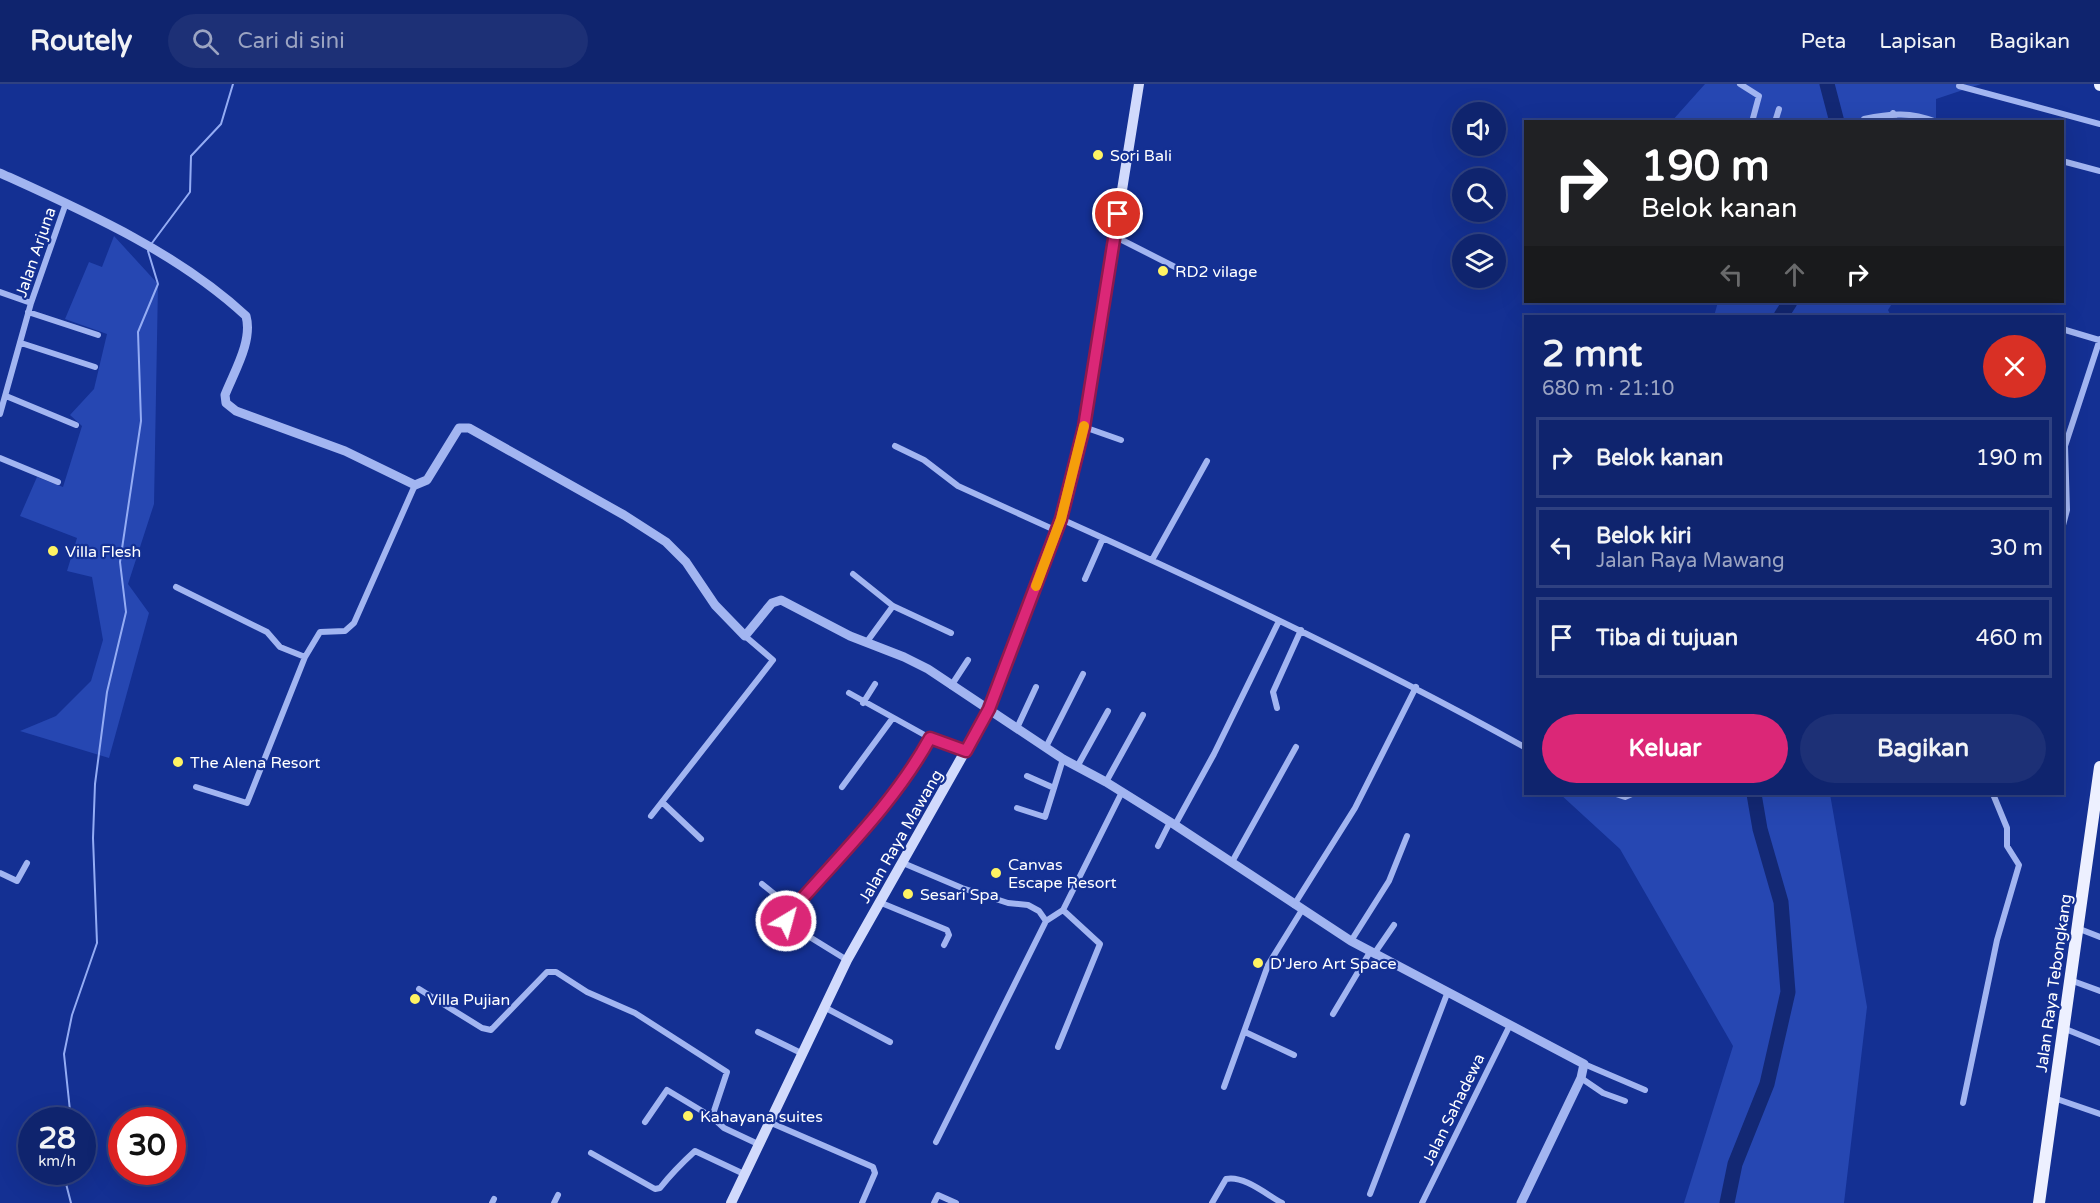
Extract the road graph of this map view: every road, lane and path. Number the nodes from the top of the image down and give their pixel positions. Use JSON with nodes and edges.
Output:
{"nodes":[{"id":1,"x":1139,"y":84,"type":"edge"},
{"id":2,"x":1740,"y":84,"type":"edge"},
{"id":3,"x":1959,"y":86,"type":"dead end"},
{"id":4,"x":1779,"y":110,"type":"dead end"},
{"id":5,"x":1893,"y":113,"type":"junction"},
{"id":6,"x":1864,"y":119,"type":"dead end"},
{"id":7,"x":1753,"y":120,"type":"edge"},
{"id":8,"x":1776,"y":120,"type":"edge"},
{"id":9,"x":1895,"y":120,"type":"edge"},
{"id":10,"x":1931,"y":120,"type":"edge"},
{"id":11,"x":2100,"y":124,"type":"edge"},
{"id":12,"x":2064,"y":162,"type":"edge"},
{"id":13,"x":2100,"y":171,"type":"edge"},
{"id":14,"x":0,"y":173,"type":"edge"},
{"id":15,"x":66,"y":203,"type":"junction"},
{"id":16,"x":1114,"y":236,"type":"junction"},
{"id":17,"x":1175,"y":267,"type":"dead end"},
{"id":18,"x":0,"y":292,"type":"edge"},
{"id":19,"x":31,"y":303,"type":"junction"},
{"id":20,"x":28,"y":312,"type":"junction"},
{"id":21,"x":2064,"y":330,"type":"edge"},
{"id":22,"x":98,"y":335,"type":"dead end"},
{"id":23,"x":2100,"y":339,"type":"edge"},
{"id":24,"x":21,"y":343,"type":"junction"},
{"id":25,"x":95,"y":367,"type":"dead end"},
{"id":26,"x":6,"y":396,"type":"junction"},
{"id":27,"x":0,"y":414,"type":"edge"},
{"id":28,"x":76,"y":424,"type":"dead end"},
{"id":29,"x":1084,"y":427,"type":"junction"},
{"id":30,"x":1121,"y":441,"type":"dead end"},
{"id":31,"x":895,"y":446,"type":"dead end"},
{"id":32,"x":0,"y":458,"type":"edge"},
{"id":33,"x":1207,"y":461,"type":"dead end"},
{"id":34,"x":58,"y":482,"type":"dead end"},
{"id":35,"x":415,"y":485,"type":"junction"},
{"id":36,"x":2065,"y":510,"type":"edge"},
{"id":37,"x":1061,"y":519,"type":"junction"},
{"id":38,"x":1057,"y":531,"type":"junction"},
{"id":39,"x":1103,"y":538,"type":"junction"},
{"id":40,"x":1152,"y":560,"type":"junction"},
{"id":41,"x":853,"y":574,"type":"dead end"},
{"id":42,"x":1086,"y":579,"type":"dead end"},
{"id":43,"x":176,"y":587,"type":"dead end"},
{"id":44,"x":893,"y":606,"type":"junction"},
{"id":45,"x":1280,"y":621,"type":"junction"},
{"id":46,"x":1301,"y":630,"type":"junction"},
{"id":47,"x":951,"y":633,"type":"dead end"},
{"id":48,"x":745,"y":636,"type":"junction"},
{"id":49,"x":866,"y":644,"type":"junction"},
{"id":50,"x":305,"y":657,"type":"junction"},
{"id":51,"x":968,"y":660,"type":"dead end"},
{"id":52,"x":1083,"y":674,"type":"dead end"},
{"id":53,"x":875,"y":684,"type":"dead end"},
{"id":54,"x":951,"y":686,"type":"junction"},
{"id":55,"x":1036,"y":687,"type":"dead end"},
{"id":56,"x":1416,"y":687,"type":"junction"},
{"id":57,"x":849,"y":693,"type":"dead end"},
{"id":58,"x":863,"y":703,"type":"junction"},
{"id":59,"x":1277,"y":708,"type":"dead end"},
{"id":60,"x":989,"y":709,"type":"junction"},
{"id":61,"x":1108,"y":711,"type":"dead end"},
{"id":62,"x":1143,"y":715,"type":"dead end"},
{"id":63,"x":892,"y":718,"type":"junction"},
{"id":64,"x":1017,"y":728,"type":"junction"},
{"id":65,"x":930,"y":738,"type":"junction"},
{"id":66,"x":1046,"y":747,"type":"junction"},
{"id":67,"x":1296,"y":747,"type":"dead end"},
{"id":68,"x":1524,"y":747,"type":"edge"},
{"id":69,"x":966,"y":751,"type":"junction"},
{"id":70,"x":1063,"y":759,"type":"junction"},
{"id":71,"x":1077,"y":767,"type":"junction"},
{"id":72,"x":2100,"y":769,"type":"edge"},
{"id":73,"x":1027,"y":776,"type":"dead end"},
{"id":74,"x":1106,"y":782,"type":"junction"},
{"id":75,"x":196,"y":787,"type":"dead end"},
{"id":76,"x":842,"y":787,"type":"dead end"},
{"id":77,"x":1054,"y":788,"type":"junction"},
{"id":78,"x":1122,"y":792,"type":"junction"},
{"id":79,"x":1993,"y":795,"type":"edge"},
{"id":80,"x":662,"y":802,"type":"junction"},
{"id":81,"x":1017,"y":808,"type":"dead end"},
{"id":82,"x":651,"y":816,"type":"dead end"},
{"id":83,"x":1172,"y":824,"type":"junction"},
{"id":84,"x":1407,"y":836,"type":"dead end"},
{"id":85,"x":701,"y":839,"type":"dead end"},
{"id":86,"x":1158,"y":846,"type":"dead end"},
{"id":87,"x":1232,"y":862,"type":"junction"},
{"id":88,"x":27,"y":863,"type":"dead end"},
{"id":89,"x":903,"y":863,"type":"junction"},
{"id":90,"x":0,"y":873,"type":"edge"},
{"id":91,"x":762,"y":884,"type":"dead end"},
{"id":92,"x":879,"y":902,"type":"junction"},
{"id":93,"x":1298,"y":908,"type":"junction"},
{"id":94,"x":793,"y":909,"type":"junction"},
{"id":95,"x":1063,"y":910,"type":"junction"},
{"id":96,"x":1046,"y":921,"type":"junction"},
{"id":97,"x":1394,"y":925,"type":"dead end"},
{"id":98,"x":2076,"y":927,"type":"junction"},
{"id":99,"x":2100,"y":937,"type":"edge"},
{"id":100,"x":1351,"y":941,"type":"junction"},
{"id":101,"x":944,"y":945,"type":"dead end"},
{"id":102,"x":1372,"y":953,"type":"junction"},
{"id":103,"x":847,"y":960,"type":"junction"},
{"id":104,"x":2069,"y":980,"type":"junction"},
{"id":105,"x":419,"y":989,"type":"dead end"},
{"id":106,"x":2100,"y":991,"type":"edge"},
{"id":107,"x":1447,"y":994,"type":"junction"},
{"id":108,"x":824,"y":1007,"type":"junction"},
{"id":109,"x":1333,"y":1014,"type":"dead end"},
{"id":110,"x":1509,"y":1027,"type":"junction"},
{"id":111,"x":2063,"y":1028,"type":"junction"},
{"id":112,"x":758,"y":1032,"type":"dead end"},
{"id":113,"x":1245,"y":1032,"type":"junction"},
{"id":114,"x":890,"y":1042,"type":"dead end"},
{"id":115,"x":2100,"y":1042,"type":"edge"},
{"id":116,"x":1058,"y":1047,"type":"dead end"},
{"id":117,"x":801,"y":1053,"type":"junction"},
{"id":118,"x":1294,"y":1055,"type":"dead end"},
{"id":119,"x":1584,"y":1064,"type":"junction"},
{"id":120,"x":1581,"y":1078,"type":"junction"},
{"id":121,"x":1224,"y":1087,"type":"dead end"},
{"id":122,"x":1645,"y":1090,"type":"dead end"},
{"id":123,"x":2054,"y":1098,"type":"junction"},
{"id":124,"x":1625,"y":1101,"type":"dead end"},
{"id":125,"x":1963,"y":1103,"type":"dead end"},
{"id":126,"x":2100,"y":1114,"type":"edge"},
{"id":127,"x":712,"y":1117,"type":"junction"},
{"id":128,"x":645,"y":1122,"type":"dead end"},
{"id":129,"x":769,"y":1122,"type":"junction"},
{"id":130,"x":936,"y":1142,"type":"dead end"},
{"id":131,"x":758,"y":1144,"type":"junction"},
{"id":132,"x":591,"y":1153,"type":"dead end"},
{"id":133,"x":744,"y":1174,"type":"junction"},
{"id":134,"x":1370,"y":1194,"type":"dead end"},
{"id":135,"x":558,"y":1195,"type":"dead end"},
{"id":136,"x":554,"y":1203,"type":"edge"},
{"id":137,"x":731,"y":1203,"type":"edge"},
{"id":138,"x":862,"y":1203,"type":"edge"},
{"id":139,"x":934,"y":1203,"type":"edge"},
{"id":140,"x":956,"y":1203,"type":"edge"},
{"id":141,"x":1212,"y":1203,"type":"edge"},
{"id":142,"x":1282,"y":1203,"type":"edge"},
{"id":143,"x":1422,"y":1203,"type":"edge"},
{"id":144,"x":1521,"y":1203,"type":"edge"},
{"id":145,"x":2038,"y":1203,"type":"edge"}],
"edges":[{"from":1,"to":16,"type":"main road","name":"Jalan Raya Mawang"},
{"from":2,"to":7,"type":"street"},
{"from":3,"to":11,"type":"street"},
{"from":4,"to":8,"type":"street"},
{"from":5,"to":6,"type":"street"},
{"from":5,"to":9,"type":"street"},
{"from":5,"to":10,"type":"street"},
{"from":12,"to":13,"type":"street"},
{"from":14,"to":15,"type":"street"},
{"from":15,"to":19,"type":"street","name":"Jalan Arjuna"},
{"from":15,"to":35,"type":"street"},
{"from":16,"to":17,"type":"street"},
{"from":16,"to":29,"type":"main road","name":"Jalan Raya Mawang"},
{"from":18,"to":19,"type":"street"},
{"from":19,"to":20,"type":"street","name":"Jalan Arjuna"},
{"from":20,"to":22,"type":"street"},
{"from":20,"to":24,"type":"street","name":"Jalan Arjuna"},
{"from":21,"to":23,"type":"street"},
{"from":23,"to":36,"type":"street"},
{"from":24,"to":25,"type":"street"},
{"from":24,"to":26,"type":"street","name":"Jalan Arjuna"},
{"from":26,"to":27,"type":"street","name":"Jalan Arjuna"},
{"from":26,"to":28,"type":"street"},
{"from":29,"to":30,"type":"street"},
{"from":29,"to":37,"type":"main road","name":"Jalan Raya Mawang"},
{"from":31,"to":38,"type":"street"},
{"from":32,"to":34,"type":"street"},
{"from":33,"to":40,"type":"street"},
{"from":35,"to":48,"type":"street"},
{"from":35,"to":50,"type":"street"},
{"from":37,"to":38,"type":"main road","name":"Jalan Raya Mawang"},
{"from":37,"to":39,"type":"street"},
{"from":38,"to":60,"type":"main road","name":"Jalan Raya Mawang"},
{"from":39,"to":40,"type":"street"},
{"from":39,"to":42,"type":"street"},
{"from":40,"to":45,"type":"street"},
{"from":41,"to":44,"type":"street"},
{"from":43,"to":50,"type":"street"},
{"from":44,"to":47,"type":"street"},
{"from":44,"to":49,"type":"street"},
{"from":45,"to":46,"type":"street"},
{"from":45,"to":83,"type":"street"},
{"from":46,"to":56,"type":"street"},
{"from":46,"to":59,"type":"street"},
{"from":48,"to":49,"type":"street"},
{"from":48,"to":80,"type":"street"},
{"from":49,"to":54,"type":"street"},
{"from":50,"to":75,"type":"street"},
{"from":51,"to":54,"type":"street"},
{"from":52,"to":66,"type":"street"},
{"from":53,"to":58,"type":"street"},
{"from":54,"to":60,"type":"street"},
{"from":55,"to":64,"type":"street"},
{"from":56,"to":68,"type":"street"},
{"from":56,"to":93,"type":"street"},
{"from":57,"to":58,"type":"street"},
{"from":58,"to":63,"type":"street"},
{"from":60,"to":64,"type":"street"},
{"from":60,"to":69,"type":"main road","name":"Jalan Raya Mawang"},
{"from":61,"to":71,"type":"street"},
{"from":62,"to":74,"type":"street"},
{"from":63,"to":65,"type":"street"},
{"from":63,"to":76,"type":"street"},
{"from":64,"to":66,"type":"street"},
{"from":65,"to":69,"type":"street"},
{"from":65,"to":94,"type":"street"},
{"from":66,"to":70,"type":"street"},
{"from":67,"to":87,"type":"street"},
{"from":69,"to":89,"type":"main road","name":"Jalan Raya Mawang"},
{"from":70,"to":71,"type":"street"},
{"from":70,"to":77,"type":"street"},
{"from":71,"to":74,"type":"street"},
{"from":72,"to":98,"type":"main road","name":"Jalan Raya Tebongkang"},
{"from":73,"to":77,"type":"street"},
{"from":74,"to":78,"type":"street"},
{"from":77,"to":81,"type":"street"},
{"from":78,"to":83,"type":"street"},
{"from":78,"to":95,"type":"street"},
{"from":79,"to":125,"type":"street"},
{"from":80,"to":82,"type":"street"},
{"from":80,"to":85,"type":"street"},
{"from":83,"to":86,"type":"street"},
{"from":83,"to":87,"type":"street"},
{"from":84,"to":100,"type":"street"},
{"from":87,"to":93,"type":"street"},
{"from":88,"to":90,"type":"street"},
{"from":89,"to":92,"type":"main road","name":"Jalan Raya Mawang"},
{"from":89,"to":96,"type":"street"},
{"from":91,"to":94,"type":"street"},
{"from":92,"to":101,"type":"street"},
{"from":92,"to":103,"type":"main road","name":"Jalan Raya Mawang"},
{"from":93,"to":100,"type":"street"},
{"from":93,"to":113,"type":"street"},
{"from":94,"to":103,"type":"street"},
{"from":95,"to":96,"type":"street"},
{"from":95,"to":116,"type":"street"},
{"from":96,"to":130,"type":"street"},
{"from":97,"to":102,"type":"street"},
{"from":98,"to":99,"type":"street"},
{"from":98,"to":104,"type":"main road","name":"Jalan Raya Tebongkang"},
{"from":100,"to":102,"type":"street"},
{"from":102,"to":107,"type":"street"},
{"from":102,"to":109,"type":"street"},
{"from":103,"to":108,"type":"main road","name":"Jalan Raya Mawang"},
{"from":104,"to":106,"type":"street"},
{"from":104,"to":111,"type":"main road","name":"Jalan Raya Tebongkang"},
{"from":105,"to":127,"type":"street"},
{"from":107,"to":110,"type":"street"},
{"from":107,"to":134,"type":"street"},
{"from":108,"to":114,"type":"street"},
{"from":108,"to":117,"type":"main road","name":"Jalan Raya Mawang"},
{"from":110,"to":119,"type":"street"},
{"from":110,"to":143,"type":"street","name":"Jalan Sahadewa"},
{"from":111,"to":115,"type":"street"},
{"from":111,"to":123,"type":"main road","name":"Jalan Raya Tebongkang"},
{"from":112,"to":117,"type":"street"},
{"from":113,"to":118,"type":"street"},
{"from":113,"to":121,"type":"street"},
{"from":117,"to":129,"type":"main road","name":"Jalan Raya Mawang"},
{"from":119,"to":120,"type":"street"},
{"from":119,"to":122,"type":"street"},
{"from":120,"to":124,"type":"street"},
{"from":120,"to":144,"type":"street"},
{"from":123,"to":126,"type":"street"},
{"from":123,"to":145,"type":"main road","name":"Jalan Raya Tebongkang"},
{"from":127,"to":128,"type":"street"},
{"from":127,"to":131,"type":"street"},
{"from":129,"to":131,"type":"main road","name":"Jalan Raya Mawang"},
{"from":129,"to":138,"type":"street"},
{"from":131,"to":133,"type":"main road","name":"Jalan Raya Mawang"},
{"from":132,"to":133,"type":"street"},
{"from":133,"to":137,"type":"main road","name":"Jalan Raya Mawang"},
{"from":135,"to":136,"type":"street"},
{"from":139,"to":140,"type":"street"},
{"from":141,"to":142,"type":"street"}]}
